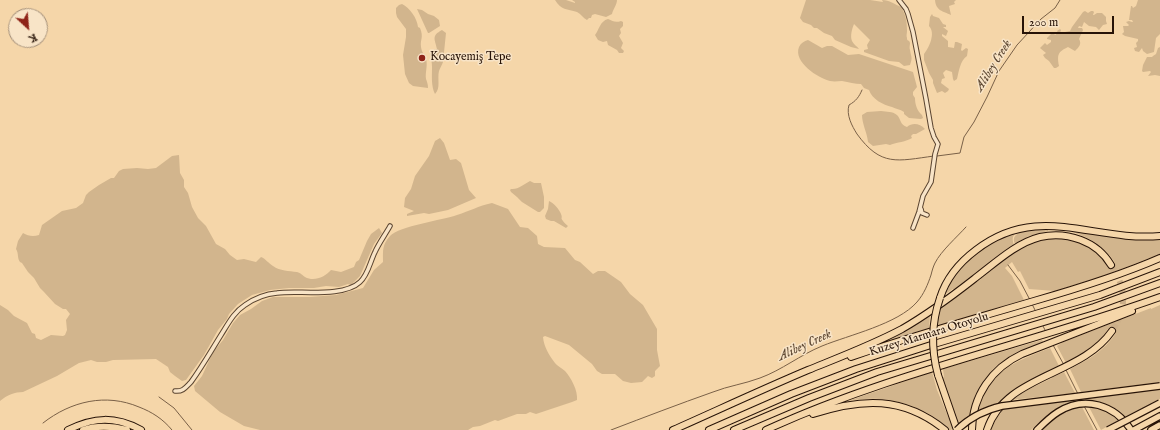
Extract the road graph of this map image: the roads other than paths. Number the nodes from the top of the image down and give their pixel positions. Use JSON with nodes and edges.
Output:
{"nodes":[{"id":1,"x":899,"y":0,"type":"edge"},
{"id":2,"x":921,"y":208,"type":"junction"},
{"id":3,"x":927,"y":215,"type":"dead end"},
{"id":4,"x":390,"y":226,"type":"dead end"},
{"id":5,"x":913,"y":228,"type":"dead end"},
{"id":6,"x":1160,"y":236,"type":"edge"},
{"id":7,"x":1160,"y":258,"type":"edge"},
{"id":8,"x":1112,"y":265,"type":"tunnel mouth"},
{"id":9,"x":1160,"y":272,"type":"edge"},
{"id":10,"x":1160,"y":283,"type":"edge"},
{"id":11,"x":1160,"y":299,"type":"edge"},
{"id":12,"x":1112,"y":331,"type":"tunnel mouth"},
{"id":13,"x":1160,"y":386,"type":"edge"},
{"id":14,"x":771,"y":387,"type":"junction"},
{"id":15,"x":175,"y":391,"type":"dead end"},
{"id":16,"x":1160,"y":403,"type":"edge"},
{"id":17,"x":1160,"y":416,"type":"edge"},
{"id":18,"x":1160,"y":425,"type":"edge"},
{"id":19,"x":68,"y":430,"type":"edge"},
{"id":20,"x":83,"y":430,"type":"edge"},
{"id":21,"x":126,"y":430,"type":"edge"},
{"id":22,"x":141,"y":430,"type":"edge"},
{"id":23,"x":673,"y":430,"type":"edge"},
{"id":24,"x":710,"y":430,"type":"edge"},
{"id":25,"x":734,"y":430,"type":"edge"},
{"id":26,"x":766,"y":430,"type":"edge"},
{"id":27,"x":774,"y":430,"type":"edge"},
{"id":28,"x":945,"y":430,"type":"edge"},
{"id":29,"x":957,"y":430,"type":"edge"},
{"id":30,"x":972,"y":430,"type":"edge"},
{"id":31,"x":987,"y":430,"type":"edge"},
{"id":32,"x":1037,"y":430,"type":"edge"},
{"id":33,"x":1108,"y":430,"type":"edge"},
{"id":34,"x":1133,"y":430,"type":"edge"},
{"id":35,"x":1151,"y":430,"type":"edge"}],
"edges":[{"from":1,"to":2,"type":"street"},
{"from":2,"to":3,"type":"street"},
{"from":2,"to":5,"type":"street"},
{"from":4,"to":15,"type":"street"},
{"from":6,"to":29,"type":"highway","bridge":true},
{"from":7,"to":14,"type":"highway"},
{"from":8,"to":14,"type":"highway"},
{"from":9,"to":24,"type":"highway","name":"Kuzey Marmara Otoyolu"},
{"from":10,"to":25,"type":"highway","name":"Kuzey Marmara Otoyolu"},
{"from":11,"to":26,"type":"highway"},
{"from":11,"to":30,"type":"highway"},
{"from":12,"to":31,"type":"highway"},
{"from":13,"to":29,"type":"highway","bridge":true},
{"from":14,"to":23,"type":"highway"},
{"from":16,"to":33,"type":"highway","bridge":true},
{"from":17,"to":34,"type":"highway"},
{"from":18,"to":35,"type":"highway"},
{"from":19,"to":22,"type":"highway"},
{"from":20,"to":21,"type":"highway"},
{"from":27,"to":28,"type":"highway"},
{"from":32,"to":34,"type":"highway"}]}
